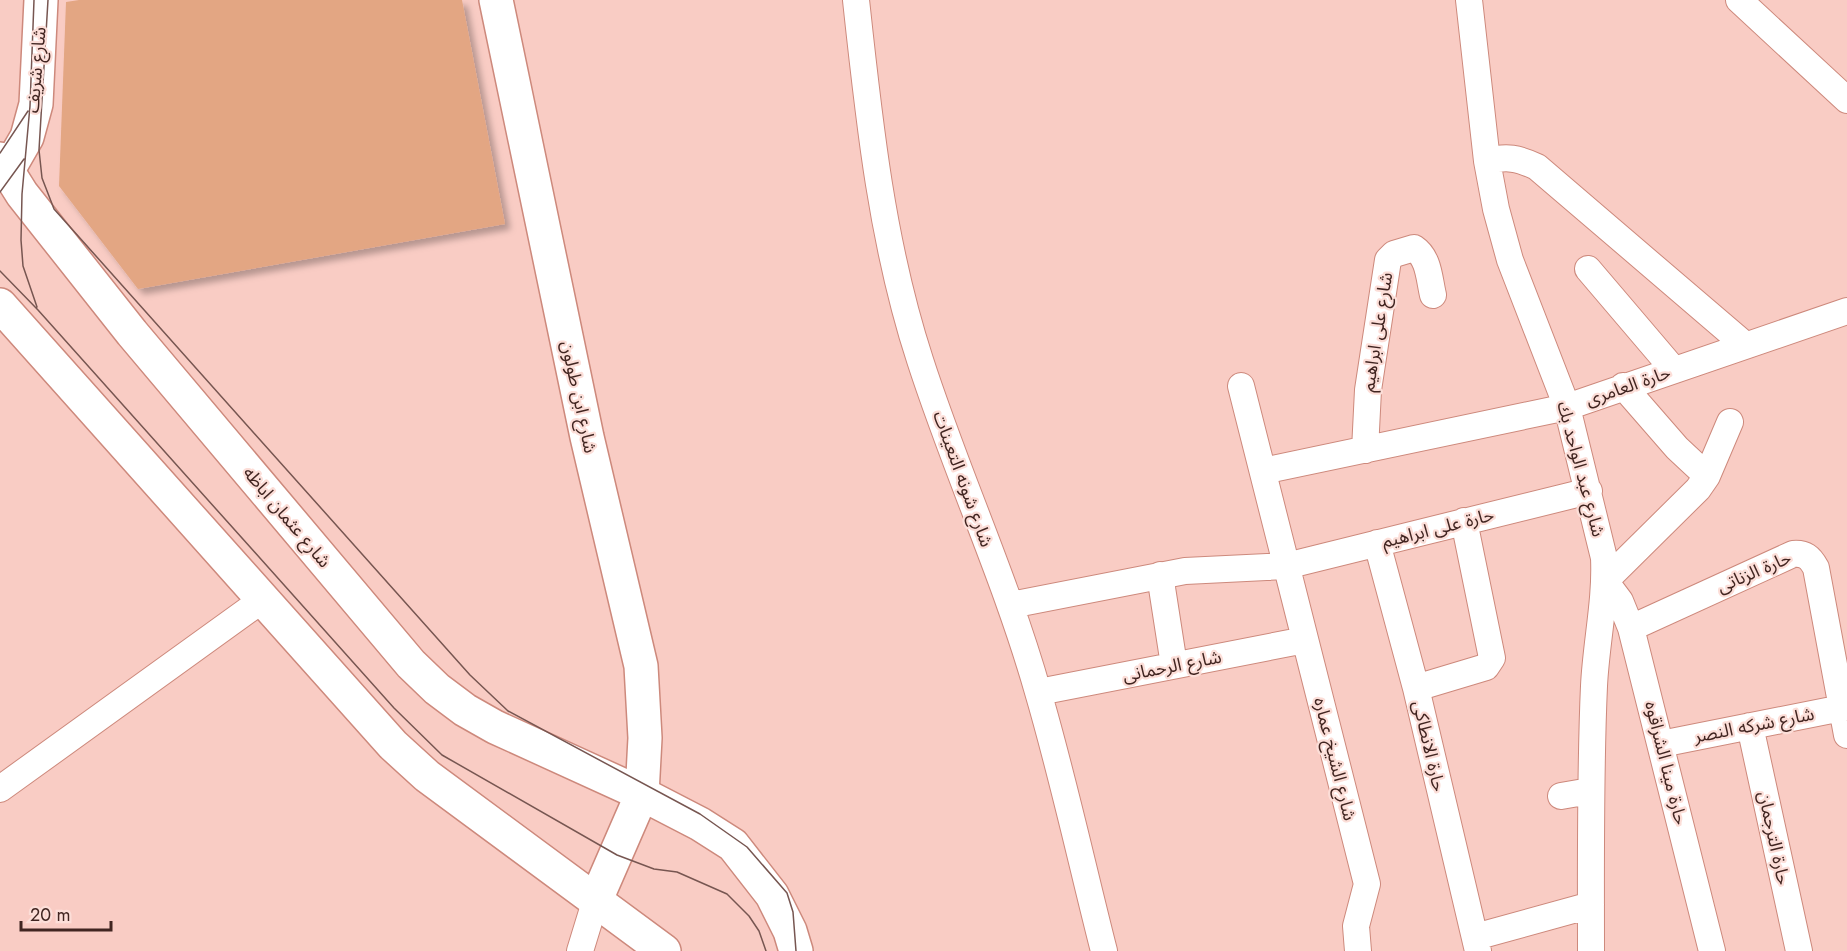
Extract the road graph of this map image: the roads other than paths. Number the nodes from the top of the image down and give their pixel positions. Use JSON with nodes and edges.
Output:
{"nodes":[{"id":1,"x":41,"y":0,"type":"edge"},
{"id":2,"x":496,"y":0,"type":"edge"},
{"id":3,"x":856,"y":0,"type":"edge"},
{"id":4,"x":1469,"y":0,"type":"edge"},
{"id":5,"x":1738,"y":0,"type":"edge"},
{"id":6,"x":1847,"y":100,"type":"edge"},
{"id":7,"x":1486,"y":161,"type":"junction"},
{"id":8,"x":3,"y":169,"type":"edge"},
{"id":9,"x":1588,"y":269,"type":"dead end"},
{"id":10,"x":1432,"y":295,"type":"dead end"},
{"id":11,"x":0,"y":305,"type":"edge"},
{"id":12,"x":1847,"y":311,"type":"edge"},
{"id":13,"x":1745,"y":345,"type":"junction"},
{"id":14,"x":1674,"y":369,"type":"junction"},
{"id":15,"x":1241,"y":386,"type":"dead end"},
{"id":16,"x":1623,"y":386,"type":"junction"},
{"id":17,"x":1567,"y":407,"type":"junction"},
{"id":18,"x":1730,"y":422,"type":"dead end"},
{"id":19,"x":1365,"y":450,"type":"junction"},
{"id":20,"x":1263,"y":471,"type":"junction"},
{"id":21,"x":1707,"y":476,"type":"junction"},
{"id":22,"x":1589,"y":491,"type":"junction"},
{"id":23,"x":1464,"y":521,"type":"junction"},
{"id":24,"x":1377,"y":543,"type":"junction"},
{"id":25,"x":1286,"y":567,"type":"junction"},
{"id":26,"x":1160,"y":574,"type":"junction"},
{"id":27,"x":1605,"y":581,"type":"junction"},
{"id":28,"x":262,"y":600,"type":"junction"},
{"id":29,"x":1011,"y":605,"type":"junction"},
{"id":30,"x":1631,"y":628,"type":"junction"},
{"id":31,"x":1305,"y":640,"type":"junction"},
{"id":32,"x":1174,"y":665,"type":"junction"},
{"id":33,"x":1416,"y":688,"type":"junction"},
{"id":34,"x":1039,"y":692,"type":"junction"},
{"id":35,"x":1845,"y":708,"type":"edge"},
{"id":36,"x":1750,"y":726,"type":"junction"},
{"id":37,"x":1847,"y":735,"type":"edge"},
{"id":38,"x":1661,"y":744,"type":"junction"},
{"id":39,"x":0,"y":789,"type":"edge"},
{"id":40,"x":1590,"y":791,"type":"junction"},
{"id":41,"x":642,"y":794,"type":"junction"},
{"id":42,"x":1561,"y":796,"type":"dead end"},
{"id":43,"x":595,"y":902,"type":"junction"},
{"id":44,"x":1591,"y":905,"type":"junction"},
{"id":45,"x":1477,"y":944,"type":"edge"},
{"id":46,"x":580,"y":951,"type":"edge"},
{"id":47,"x":664,"y":951,"type":"edge"},
{"id":48,"x":796,"y":951,"type":"edge"},
{"id":49,"x":1104,"y":951,"type":"edge"},
{"id":50,"x":1358,"y":951,"type":"edge"},
{"id":51,"x":1591,"y":951,"type":"edge"},
{"id":52,"x":1712,"y":951,"type":"edge"},
{"id":53,"x":1799,"y":951,"type":"edge"}],
"edges":[{"from":1,"to":8,"type":"main road","name":"شارع شريف"},
{"from":2,"to":41,"type":"main road","name":"شارع ابن طولون"},
{"from":3,"to":29,"type":"street","name":"شارع شونه التعينات"},
{"from":4,"to":7,"type":"street","name":"شارع عبد الواحد بك"},
{"from":5,"to":6,"type":"street"},
{"from":7,"to":13,"type":"street"},
{"from":7,"to":17,"type":"street","name":"شارع عبد الواحد بك"},
{"from":8,"to":41,"type":"main road","name":"شارع عثمان اباظه"},
{"from":9,"to":14,"type":"street"},
{"from":10,"to":19,"type":"street","name":"شارع على ابراهيم"},
{"from":11,"to":28,"type":"main road"},
{"from":12,"to":13,"type":"street","name":"حارة العامرى"},
{"from":13,"to":14,"type":"street","name":"حارة العامرى"},
{"from":14,"to":16,"type":"street","name":"حارة العامرى"},
{"from":15,"to":20,"type":"street","name":"شارع الشيخ عماره"},
{"from":16,"to":17,"type":"street","name":"حارة العامرى"},
{"from":16,"to":21,"type":"street"},
{"from":17,"to":19,"type":"street","name":"حارة العامرى"},
{"from":17,"to":22,"type":"street","name":"شارع عبد الواحد بك"},
{"from":18,"to":21,"type":"street"},
{"from":19,"to":20,"type":"street","name":"حارة العامرى"},
{"from":20,"to":25,"type":"street","name":"شارع الشيخ عماره"},
{"from":21,"to":27,"type":"street"},
{"from":22,"to":23,"type":"street","name":"حارة على ابراهيم"},
{"from":22,"to":27,"type":"street","name":"شارع عبد الواحد بك"},
{"from":23,"to":24,"type":"street","name":"حارة على ابراهيم"},
{"from":23,"to":33,"type":"street"},
{"from":24,"to":25,"type":"street","name":"حارة على ابراهيم"},
{"from":24,"to":33,"type":"street","name":"حارة الانطاكى"},
{"from":25,"to":26,"type":"street"},
{"from":25,"to":31,"type":"street","name":"شارع الشيخ عماره"},
{"from":26,"to":29,"type":"street"},
{"from":26,"to":32,"type":"street"},
{"from":27,"to":30,"type":"street","name":"حارة مينا الشراقوه"},
{"from":27,"to":40,"type":"street","name":"شارع عبد الواحد بك"},
{"from":28,"to":39,"type":"street"},
{"from":28,"to":43,"type":"main road"},
{"from":29,"to":34,"type":"street","name":"شارع شونه التعينات"},
{"from":30,"to":35,"type":"street","name":"حارة الزناتى"},
{"from":30,"to":38,"type":"street","name":"حارة مينا الشراقوه"},
{"from":31,"to":32,"type":"street","name":"شارع الرحمانى"},
{"from":31,"to":50,"type":"street","name":"شارع الشيخ عماره"},
{"from":32,"to":34,"type":"street","name":"شارع الرحمانى"},
{"from":33,"to":45,"type":"street","name":"حارة الانطاكى"},
{"from":34,"to":49,"type":"street","name":"شارع شونه التعينات"},
{"from":35,"to":36,"type":"street","name":"شارع شركه النصر"},
{"from":35,"to":37,"type":"street","name":"حارة الزناتى"},
{"from":36,"to":38,"type":"street","name":"شارع شركه النصر"},
{"from":36,"to":53,"type":"street","name":"حارة الترجمان"},
{"from":38,"to":52,"type":"street","name":"حارة مينا الشراقوه"},
{"from":40,"to":42,"type":"street"},
{"from":40,"to":44,"type":"street","name":"شارع عبد الواحد بك"},
{"from":41,"to":43,"type":"main road"},
{"from":41,"to":48,"type":"main road","name":"شارع عثمان اباظه"},
{"from":43,"to":46,"type":"street"},
{"from":43,"to":47,"type":"main road"},
{"from":44,"to":45,"type":"street"},
{"from":44,"to":51,"type":"street","name":"شارع عبد الواحد بك"}]}
